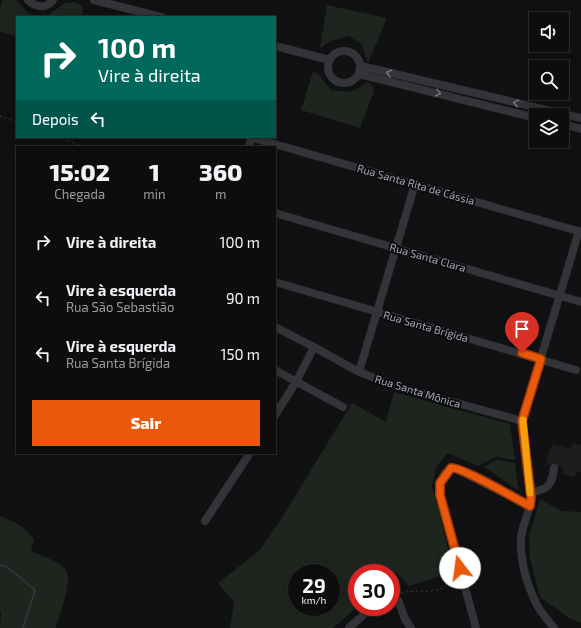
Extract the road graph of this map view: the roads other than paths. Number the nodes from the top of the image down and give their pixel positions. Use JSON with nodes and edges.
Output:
{"nodes":[{"id":1,"x":28,"y":0,"type":"edge"},
{"id":2,"x":53,"y":0,"type":"edge"},
{"id":3,"x":94,"y":0,"type":"edge"},
{"id":4,"x":157,"y":16,"type":"edge"},
{"id":5,"x":276,"y":46,"type":"edge"},
{"id":6,"x":330,"y":60,"type":"junction"},
{"id":7,"x":360,"y":70,"type":"junction"},
{"id":8,"x":529,"y":116,"type":"edge"},
{"id":9,"x":581,"y":118,"type":"edge"},
{"id":10,"x":569,"y":126,"type":"edge"},
{"id":11,"x":581,"y":129,"type":"edge"},
{"id":12,"x":254,"y":138,"type":"edge"},
{"id":13,"x":415,"y":184,"type":"junction"},
{"id":14,"x":276,"y":213,"type":"edge"},
{"id":15,"x":580,"y":232,"type":"edge"},
{"id":16,"x":396,"y":248,"type":"junction"},
{"id":17,"x":276,"y":282,"type":"edge"},
{"id":18,"x":560,"y":295,"type":"junction"},
{"id":19,"x":581,"y":302,"type":"edge"},
{"id":20,"x":378,"y":312,"type":"junction"},
{"id":21,"x":276,"y":328,"type":"edge"},
{"id":22,"x":314,"y":347,"type":"junction"},
{"id":23,"x":541,"y":359,"type":"junction"},
{"id":24,"x":576,"y":370,"type":"dead end"},
{"id":25,"x":276,"y":371,"type":"edge"},
{"id":26,"x":359,"y":372,"type":"junction"},
{"id":27,"x":297,"y":382,"type":"junction"},
{"id":28,"x":343,"y":407,"type":"dead end"},
{"id":29,"x":276,"y":414,"type":"edge"},
{"id":30,"x":522,"y":421,"type":"junction"},
{"id":31,"x":249,"y":454,"type":"edge"},
{"id":32,"x":554,"y":468,"type":"dead end"},
{"id":33,"x":530,"y":493,"type":"junction"},
{"id":34,"x":530,"y":506,"type":"junction"},
{"id":35,"x":205,"y":521,"type":"dead end"},
{"id":36,"x":400,"y":605,"type":"edge"},
{"id":37,"x":362,"y":616,"type":"edge"},
{"id":38,"x":349,"y":628,"type":"edge"},
{"id":39,"x":411,"y":628,"type":"edge"},
{"id":40,"x":476,"y":628,"type":"edge"},
{"id":41,"x":554,"y":628,"type":"edge"}],
"edges":[{"from":1,"to":2,"type":"street"},
{"from":3,"to":4,"type":"street"},
{"from":5,"to":6,"type":"street"},
{"from":6,"to":7,"type":"street"},
{"from":6,"to":7,"type":"street"},
{"from":7,"to":8,"type":"street","one_way":true},
{"from":9,"to":7,"type":"street","one_way":true},
{"from":10,"to":11,"type":"street"},
{"from":12,"to":13,"type":"street","name":"Rua Santa Rita de Cássia"},
{"from":13,"to":15,"type":"street","name":"Rua Santa Rita de Cássia"},
{"from":13,"to":16,"type":"street"},
{"from":14,"to":16,"type":"street","name":"Rua Santa Clara"},
{"from":15,"to":18,"type":"street"},
{"from":16,"to":18,"type":"street","name":"Rua Santa Clara"},
{"from":16,"to":20,"type":"street"},
{"from":17,"to":20,"type":"street","name":"Rua Santa Brígida"},
{"from":18,"to":19,"type":"street","name":"Rua Santa Clara"},
{"from":18,"to":23,"type":"street"},
{"from":20,"to":23,"type":"street","name":"Rua Santa Brígida"},
{"from":20,"to":26,"type":"street"},
{"from":21,"to":22,"type":"street","name":"Rua Santa Mônica"},
{"from":22,"to":26,"type":"street","name":"Rua Santa Mônica"},
{"from":22,"to":27,"type":"street"},
{"from":23,"to":24,"type":"street","name":"Rua Santa Brígida"},
{"from":23,"to":30,"type":"street"},
{"from":25,"to":27,"type":"street"},
{"from":26,"to":30,"type":"street","name":"Rua Santa Mônica"},
{"from":27,"to":28,"type":"street"},
{"from":27,"to":29,"type":"street"},
{"from":30,"to":33,"type":"street"},
{"from":31,"to":35,"type":"street"},
{"from":32,"to":33,"type":"street"},
{"from":33,"to":34,"type":"street"},
{"from":34,"to":40,"type":"street"},
{"from":34,"to":41,"type":"street"},
{"from":36,"to":39,"type":"street"},
{"from":37,"to":38,"type":"street"}]}
